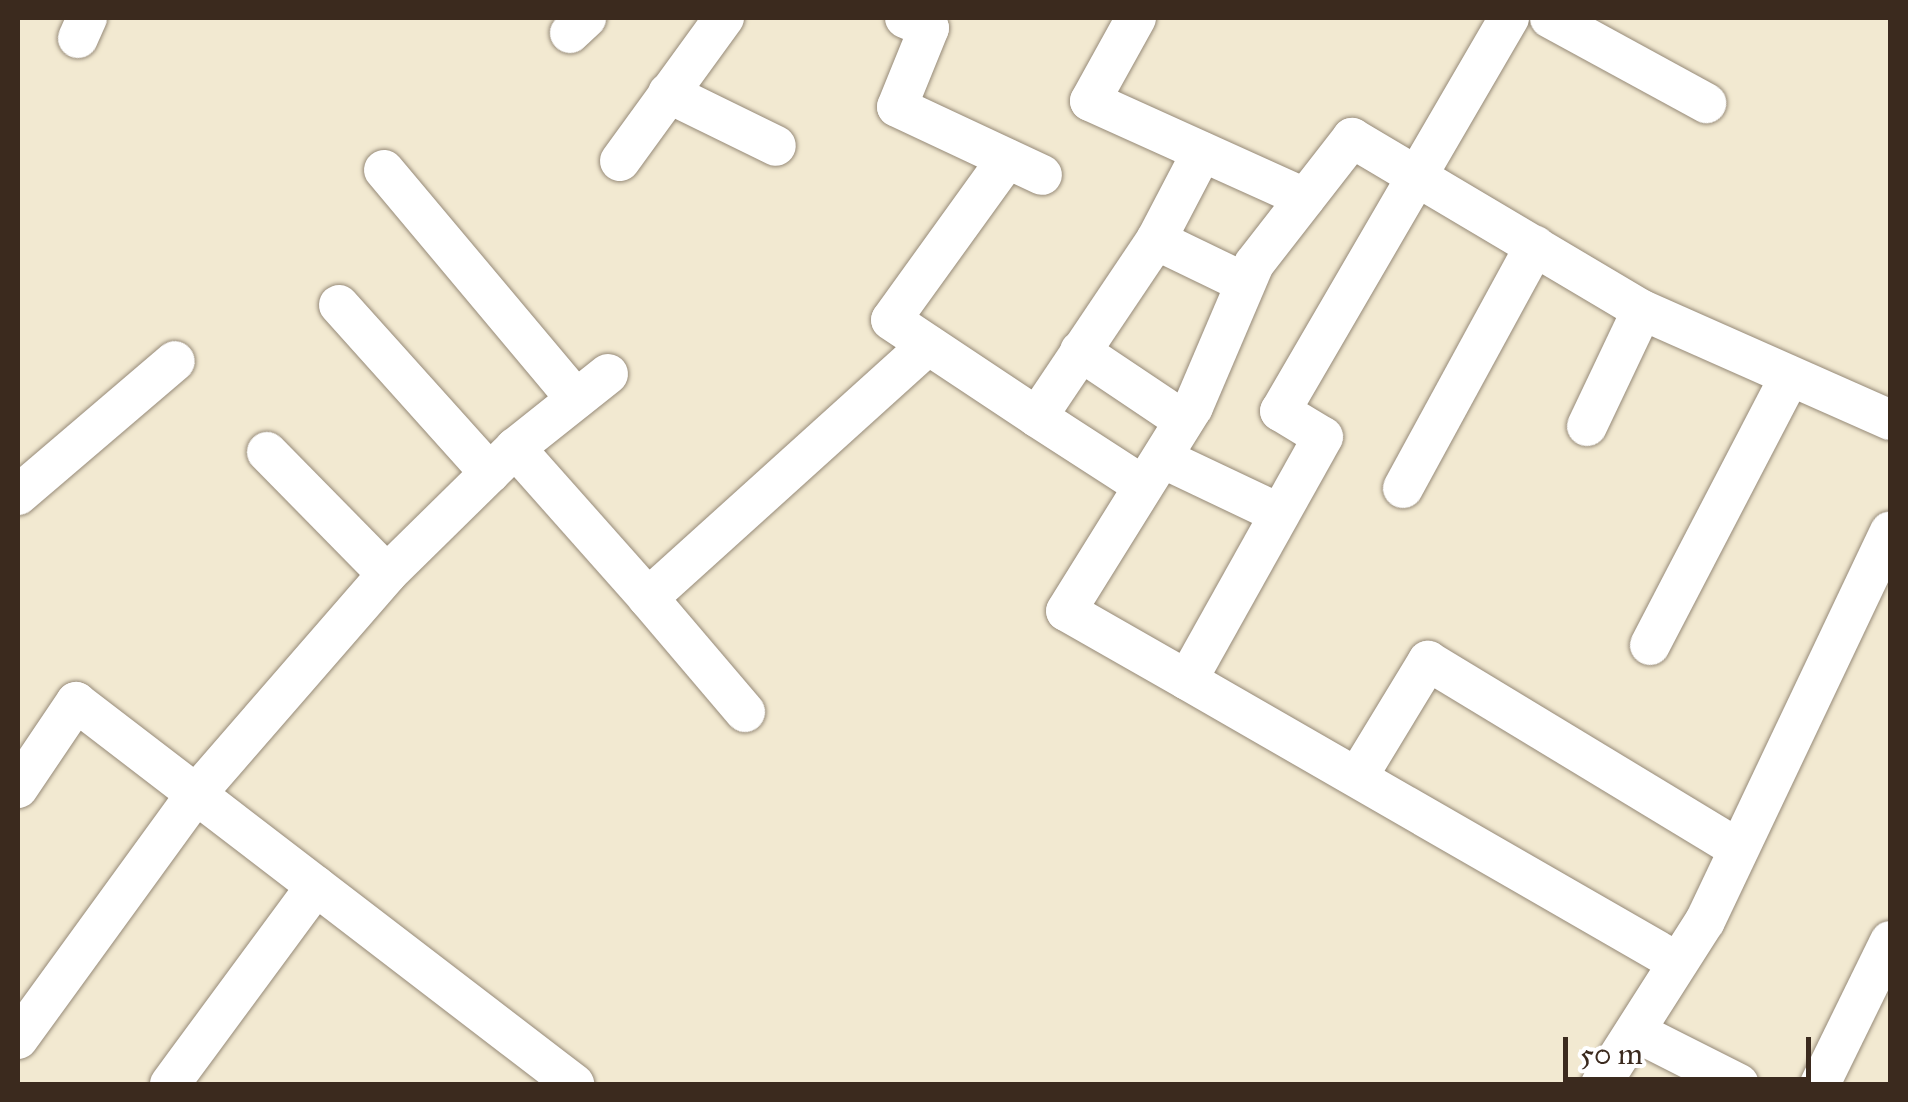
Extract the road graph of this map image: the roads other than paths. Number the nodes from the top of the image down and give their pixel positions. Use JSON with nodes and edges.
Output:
{"nodes":[{"id":1,"x":724,"y":18,"type":"edge"},
{"id":2,"x":904,"y":18,"type":"edge"},
{"id":3,"x":1136,"y":18,"type":"edge"},
{"id":4,"x":1510,"y":18,"type":"edge"},
{"id":5,"x":1550,"y":18,"type":"edge"},
{"id":6,"x":668,"y":93,"type":"junction"},
{"id":7,"x":1706,"y":103,"type":"dead end"},
{"id":8,"x":776,"y":146,"type":"dead end"},
{"id":9,"x":1202,"y":152,"type":"junction"},
{"id":10,"x":620,"y":161,"type":"dead end"},
{"id":11,"x":384,"y":170,"type":"dead end"},
{"id":12,"x":1420,"y":178,"type":"junction"},
{"id":13,"x":1305,"y":198,"type":"junction"},
{"id":14,"x":1156,"y":240,"type":"junction"},
{"id":15,"x":1535,"y":246,"type":"junction"},
{"id":16,"x":1245,"y":284,"type":"junction"},
{"id":17,"x":339,"y":304,"type":"dead end"},
{"id":18,"x":1642,"y":310,"type":"junction"},
{"id":19,"x":928,"y":345,"type":"junction"},
{"id":20,"x":1080,"y":350,"type":"junction"},
{"id":21,"x":176,"y":361,"type":"dead end"},
{"id":22,"x":608,"y":374,"type":"dead end"},
{"id":23,"x":1790,"y":376,"type":"junction"},
{"id":24,"x":576,"y":399,"type":"junction"},
{"id":25,"x":1037,"y":417,"type":"junction"},
{"id":26,"x":1890,"y":420,"type":"edge"},
{"id":27,"x":1184,"y":421,"type":"junction"},
{"id":28,"x":1587,"y":426,"type":"dead end"},
{"id":29,"x":267,"y":452,"type":"dead end"},
{"id":30,"x":503,"y":460,"type":"junction"},
{"id":31,"x":1152,"y":472,"type":"junction"},
{"id":32,"x":1403,"y":488,"type":"dead end"},
{"id":33,"x":18,"y":496,"type":"edge"},
{"id":34,"x":1278,"y":512,"type":"junction"},
{"id":35,"x":1890,"y":532,"type":"edge"},
{"id":36,"x":386,"y":574,"type":"junction"},
{"id":37,"x":1882,"y":574,"type":"edge"},
{"id":38,"x":648,"y":598,"type":"junction"},
{"id":39,"x":1650,"y":645,"type":"dead end"},
{"id":40,"x":1187,"y":680,"type":"junction"},
{"id":41,"x":745,"y":712,"type":"dead end"},
{"id":42,"x":1358,"y":776,"type":"junction"},
{"id":43,"x":18,"y":788,"type":"edge"},
{"id":44,"x":196,"y":794,"type":"junction"},
{"id":45,"x":1739,"y":849,"type":"junction"},
{"id":46,"x":316,"y":886,"type":"junction"},
{"id":47,"x":1890,"y":941,"type":"edge"},
{"id":48,"x":1678,"y":962,"type":"junction"},
{"id":49,"x":1636,"y":1032,"type":"junction"},
{"id":50,"x":18,"y":1039,"type":"edge"},
{"id":51,"x":561,"y":1080,"type":"edge"},
{"id":52,"x":170,"y":1084,"type":"edge"},
{"id":53,"x":1601,"y":1084,"type":"edge"},
{"id":54,"x":1739,"y":1084,"type":"edge"},
{"id":55,"x":1820,"y":1084,"type":"edge"}],
"edges":[{"from":1,"to":6,"type":"street"},
{"from":2,"to":19,"type":"street"},
{"from":3,"to":9,"type":"street"},
{"from":4,"to":12,"type":"street"},
{"from":5,"to":7,"type":"street"},
{"from":6,"to":8,"type":"street"},
{"from":6,"to":10,"type":"street"},
{"from":9,"to":13,"type":"street"},
{"from":9,"to":14,"type":"street"},
{"from":11,"to":24,"type":"street"},
{"from":12,"to":13,"type":"street"},
{"from":12,"to":15,"type":"street"},
{"from":12,"to":34,"type":"street"},
{"from":13,"to":16,"type":"street"},
{"from":14,"to":16,"type":"street"},
{"from":14,"to":20,"type":"street"},
{"from":15,"to":18,"type":"street"},
{"from":15,"to":32,"type":"street"},
{"from":16,"to":27,"type":"street"},
{"from":17,"to":30,"type":"street"},
{"from":18,"to":23,"type":"street"},
{"from":18,"to":28,"type":"street"},
{"from":19,"to":25,"type":"street"},
{"from":19,"to":38,"type":"street"},
{"from":20,"to":25,"type":"street"},
{"from":20,"to":27,"type":"street"},
{"from":21,"to":33,"type":"street"},
{"from":22,"to":24,"type":"street"},
{"from":23,"to":26,"type":"street"},
{"from":23,"to":39,"type":"street"},
{"from":24,"to":30,"type":"street"},
{"from":25,"to":31,"type":"street"},
{"from":27,"to":31,"type":"street"},
{"from":29,"to":36,"type":"street"},
{"from":30,"to":36,"type":"street"},
{"from":30,"to":38,"type":"street"},
{"from":31,"to":34,"type":"street"},
{"from":31,"to":40,"type":"street"},
{"from":34,"to":40,"type":"street"},
{"from":35,"to":37,"type":"street"},
{"from":36,"to":44,"type":"street"},
{"from":37,"to":45,"type":"street"},
{"from":38,"to":41,"type":"street"},
{"from":40,"to":42,"type":"street"},
{"from":42,"to":45,"type":"street"},
{"from":42,"to":48,"type":"street"},
{"from":43,"to":44,"type":"street"},
{"from":44,"to":46,"type":"street"},
{"from":44,"to":50,"type":"street"},
{"from":45,"to":48,"type":"street"},
{"from":46,"to":51,"type":"street"},
{"from":46,"to":52,"type":"street"},
{"from":47,"to":55,"type":"street"},
{"from":48,"to":49,"type":"street"},
{"from":49,"to":53,"type":"street"},
{"from":49,"to":54,"type":"street"}]}
